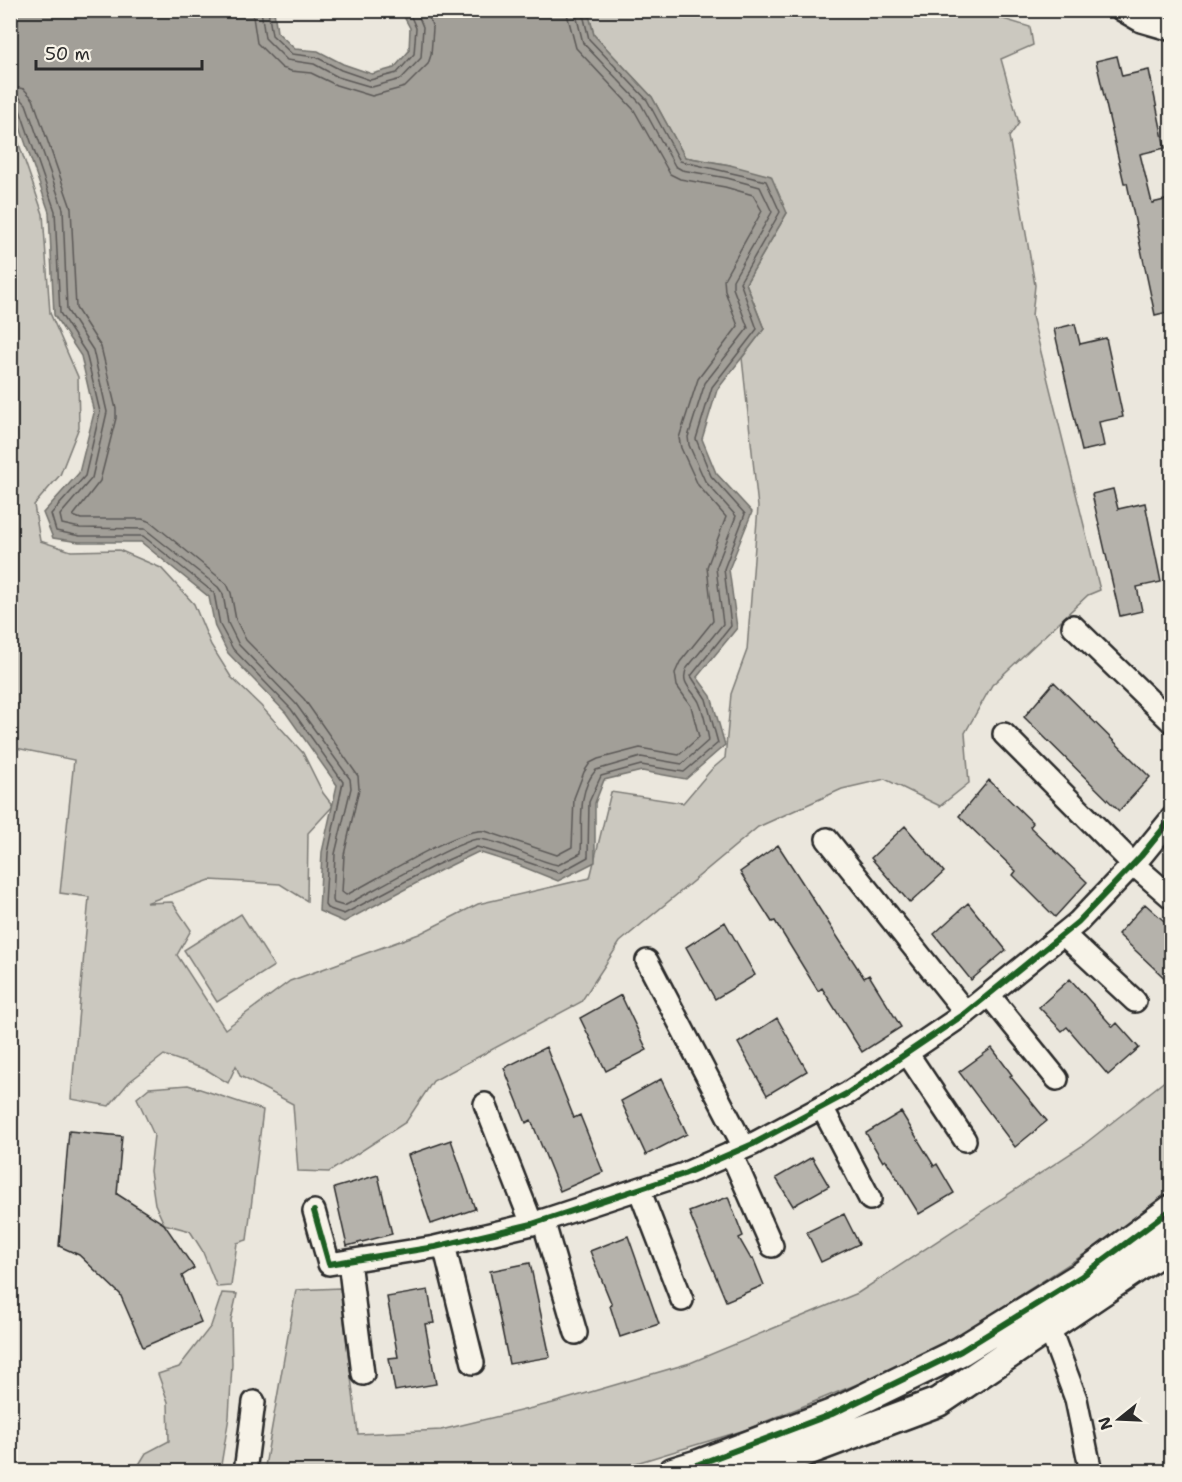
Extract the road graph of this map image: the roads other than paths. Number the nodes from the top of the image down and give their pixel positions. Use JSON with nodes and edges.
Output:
{"nodes":[{"id":1,"x":1122,"y":10,"type":"edge"},
{"id":2,"x":1172,"y":30,"type":"edge"},
{"id":3,"x":1072,"y":626,"type":"dead end"},
{"id":4,"x":1172,"y":722,"type":"edge"},
{"id":5,"x":1004,"y":734,"type":"dead end"},
{"id":6,"x":1172,"y":818,"type":"edge"},
{"id":7,"x":827,"y":839,"type":"dead end"},
{"id":8,"x":1133,"y":864,"type":"junction"},
{"id":9,"x":1172,"y":898,"type":"edge"},
{"id":10,"x":1063,"y":934,"type":"junction"},
{"id":11,"x":647,"y":961,"type":"dead end"},
{"id":12,"x":989,"y":994,"type":"junction"},
{"id":13,"x":1135,"y":1001,"type":"dead end"},
{"id":14,"x":966,"y":1013,"type":"junction"},
{"id":15,"x":907,"y":1053,"type":"junction"},
{"id":16,"x":1057,"y":1079,"type":"dead end"},
{"id":17,"x":485,"y":1104,"type":"dead end"},
{"id":18,"x":822,"y":1107,"type":"junction"},
{"id":19,"x":965,"y":1140,"type":"dead end"},
{"id":20,"x":738,"y":1150,"type":"junction"},
{"id":21,"x":639,"y":1189,"type":"junction"},
{"id":22,"x":870,"y":1199,"type":"dead end"},
{"id":23,"x":1172,"y":1209,"type":"edge"},
{"id":24,"x":314,"y":1211,"type":"dead end"},
{"id":25,"x":537,"y":1222,"type":"junction"},
{"id":26,"x":1172,"y":1244,"type":"edge"},
{"id":27,"x":444,"y":1245,"type":"junction"},
{"id":28,"x":772,"y":1246,"type":"dead end"},
{"id":29,"x":348,"y":1261,"type":"junction"},
{"id":30,"x":682,"y":1300,"type":"dead end"},
{"id":31,"x":1049,"y":1327,"type":"junction"},
{"id":32,"x":576,"y":1333,"type":"dead end"},
{"id":33,"x":473,"y":1363,"type":"dead end"},
{"id":34,"x":363,"y":1374,"type":"dead end"},
{"id":35,"x":254,"y":1402,"type":"dead end"},
{"id":36,"x":245,"y":1472,"type":"edge"},
{"id":37,"x":673,"y":1472,"type":"edge"},
{"id":38,"x":751,"y":1472,"type":"edge"},
{"id":39,"x":1091,"y":1472,"type":"edge"}],
"edges":[{"from":1,"to":2,"type":"street"},
{"from":3,"to":4,"type":"street"},
{"from":5,"to":8,"type":"street"},
{"from":6,"to":8,"type":"street"},
{"from":7,"to":14,"type":"street"},
{"from":8,"to":9,"type":"street"},
{"from":8,"to":10,"type":"street"},
{"from":10,"to":12,"type":"street"},
{"from":10,"to":13,"type":"street"},
{"from":11,"to":20,"type":"street"},
{"from":12,"to":14,"type":"street"},
{"from":12,"to":16,"type":"street"},
{"from":14,"to":15,"type":"street"},
{"from":15,"to":18,"type":"street"},
{"from":15,"to":19,"type":"street"},
{"from":17,"to":25,"type":"street"},
{"from":18,"to":20,"type":"street"},
{"from":18,"to":22,"type":"street"},
{"from":20,"to":21,"type":"street"},
{"from":20,"to":28,"type":"street"},
{"from":21,"to":25,"type":"street"},
{"from":21,"to":30,"type":"street"},
{"from":23,"to":37,"type":"street"},
{"from":24,"to":29,"type":"street"},
{"from":25,"to":27,"type":"street"},
{"from":25,"to":32,"type":"street"},
{"from":26,"to":31,"type":"street"},
{"from":27,"to":29,"type":"street"},
{"from":27,"to":33,"type":"street"},
{"from":29,"to":34,"type":"street"},
{"from":31,"to":38,"type":"street"},
{"from":31,"to":39,"type":"street"},
{"from":35,"to":36,"type":"street"}]}
